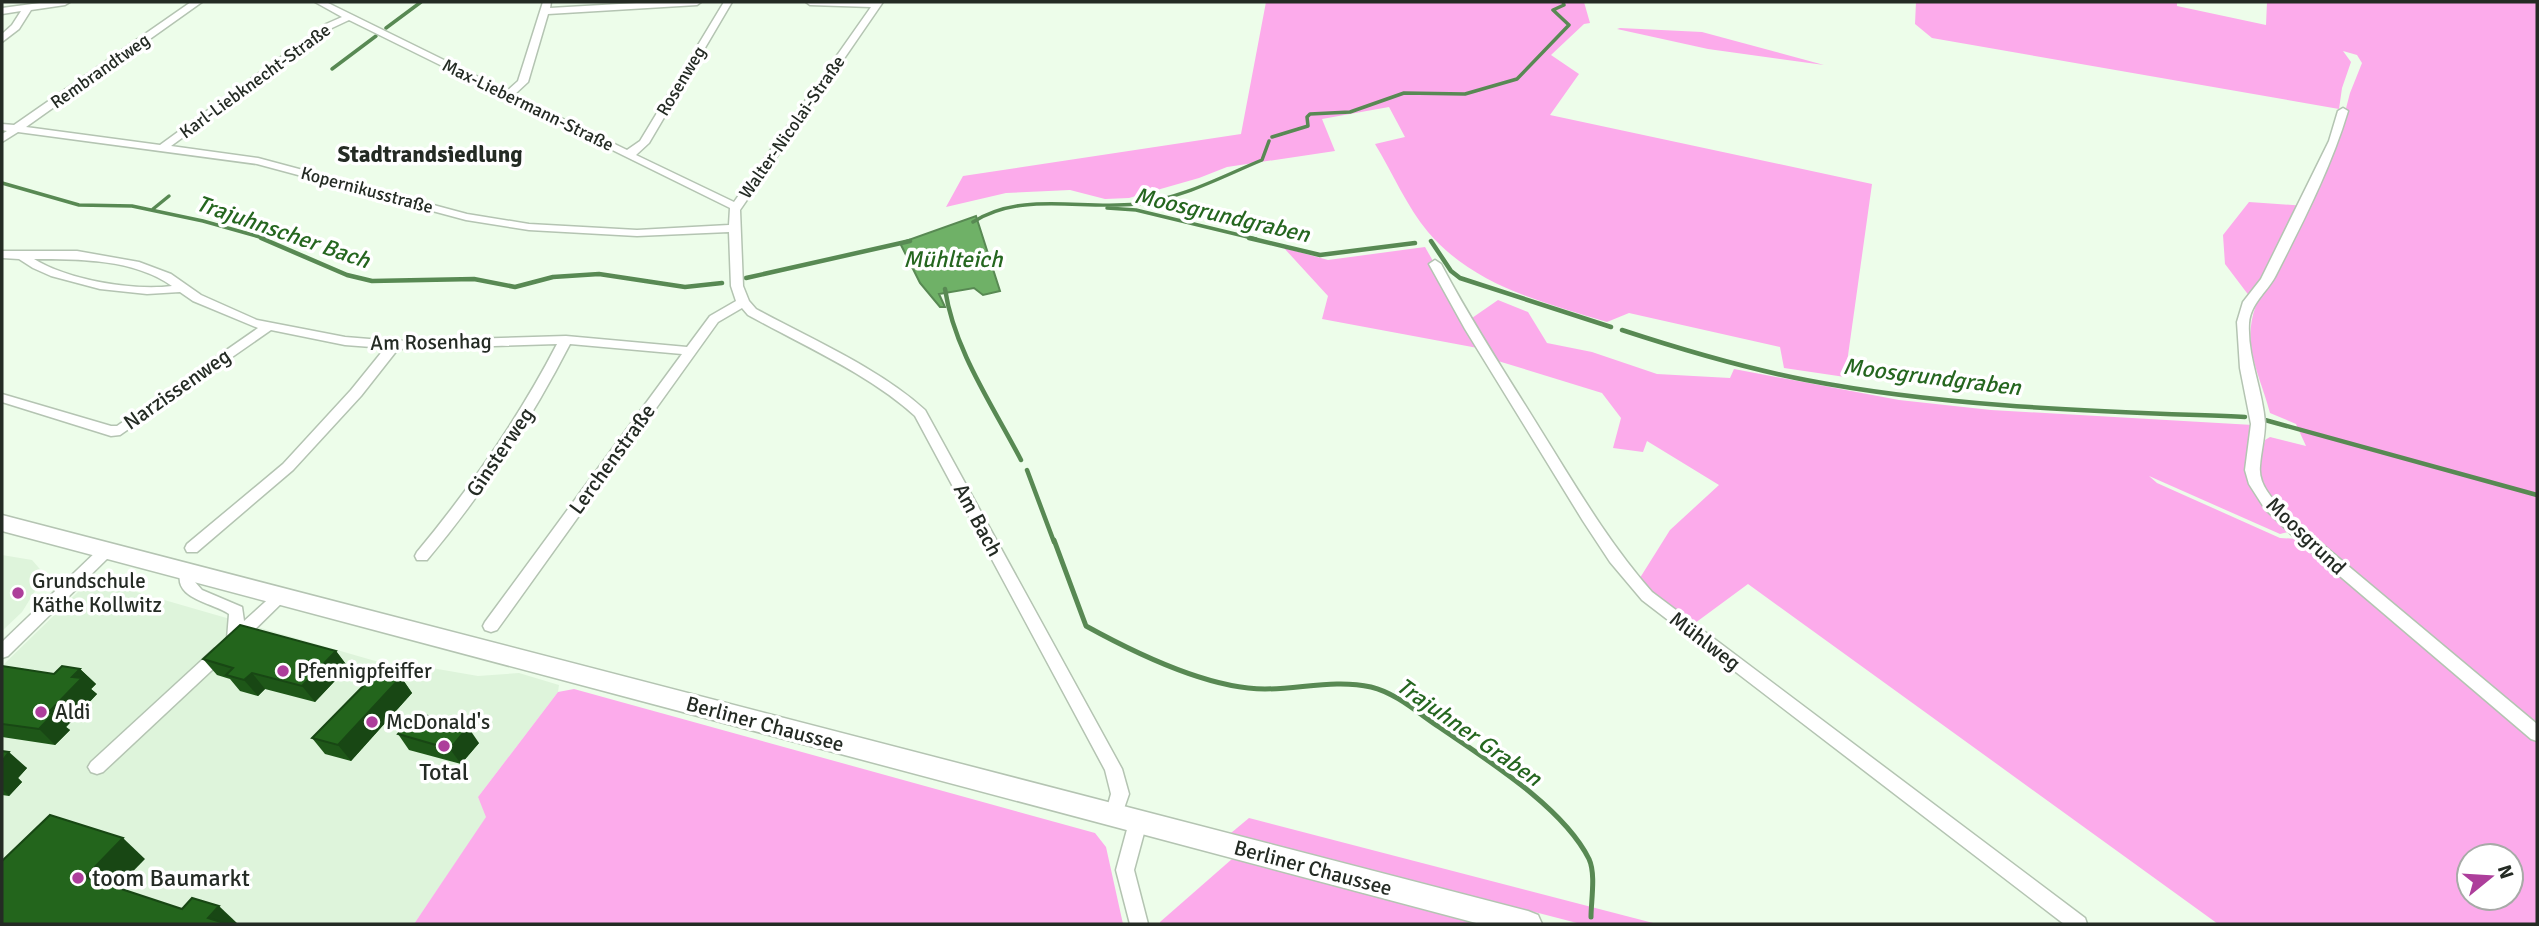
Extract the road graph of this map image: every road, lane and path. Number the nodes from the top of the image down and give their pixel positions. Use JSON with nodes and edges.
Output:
{"nodes":[{"id":1,"x":65,"y":2,"type":"edge"},
{"id":2,"x":197,"y":2,"type":"edge"},
{"id":3,"x":319,"y":2,"type":"edge"},
{"id":4,"x":697,"y":2,"type":"edge"},
{"id":5,"x":727,"y":2,"type":"edge"},
{"id":6,"x":810,"y":2,"type":"edge"},
{"id":7,"x":878,"y":3,"type":"edge"},
{"id":8,"x":29,"y":7,"type":"junction"},
{"id":9,"x":546,"y":7,"type":"edge"},
{"id":10,"x":2,"y":10,"type":"edge"},
{"id":11,"x":349,"y":17,"type":"junction"},
{"id":12,"x":2,"y":38,"type":"edge"},
{"id":13,"x":508,"y":95,"type":"junction"},
{"id":14,"x":2343,"y":110,"type":"dead end"},
{"id":15,"x":2,"y":127,"type":"edge"},
{"id":16,"x":17,"y":128,"type":"junction"},
{"id":17,"x":2,"y":139,"type":"edge"},
{"id":18,"x":162,"y":148,"type":"junction"},
{"id":19,"x":628,"y":155,"type":"junction"},
{"id":20,"x":737,"y":206,"type":"junction"},
{"id":21,"x":734,"y":228,"type":"junction"},
{"id":22,"x":2,"y":255,"type":"edge"},
{"id":23,"x":23,"y":257,"type":"junction"},
{"id":24,"x":1435,"y":264,"type":"dead end"},
{"id":25,"x":183,"y":288,"type":"junction"},
{"id":26,"x":743,"y":302,"type":"junction"},
{"id":27,"x":267,"y":327,"type":"junction"},
{"id":28,"x":566,"y":340,"type":"junction"},
{"id":29,"x":394,"y":345,"type":"junction"},
{"id":30,"x":690,"y":351,"type":"junction"},
{"id":31,"x":2,"y":398,"type":"edge"},
{"id":32,"x":2,"y":523,"type":"edge"},
{"id":33,"x":192,"y":548,"type":"dead end"},
{"id":34,"x":106,"y":551,"type":"junction"},
{"id":35,"x":422,"y":556,"type":"dead end"},
{"id":36,"x":187,"y":572,"type":"junction"},
{"id":37,"x":280,"y":597,"type":"junction"},
{"id":38,"x":491,"y":626,"type":"dead end"},
{"id":39,"x":236,"y":637,"type":"junction"},
{"id":40,"x":2,"y":652,"type":"edge"},
{"id":41,"x":2537,"y":734,"type":"edge"},
{"id":42,"x":97,"y":767,"type":"dead end"},
{"id":43,"x":1126,"y":818,"type":"junction"},
{"id":44,"x":1139,"y":924,"type":"edge"},
{"id":45,"x":1528,"y":924,"type":"edge"},
{"id":46,"x":2078,"y":924,"type":"edge"}],
"edges":[{"from":1,"to":8,"type":"street"},
{"from":2,"to":16,"type":"street","name":"Rembrandtweg"},
{"from":3,"to":11,"type":"street","name":"Max-Liebermann-Straße"},
{"from":4,"to":9,"type":"street"},
{"from":5,"to":19,"type":"street","name":"Rosenweg"},
{"from":6,"to":7,"type":"street"},
{"from":7,"to":20,"type":"street","name":"Walter-Nicolai-Straße"},
{"from":8,"to":10,"type":"street"},
{"from":8,"to":12,"type":"street"},
{"from":9,"to":13,"type":"street"},
{"from":11,"to":13,"type":"street","name":"Max-Liebermann-Straße"},
{"from":11,"to":18,"type":"street","name":"Karl-Liebknecht-Straße"},
{"from":13,"to":19,"type":"street","name":"Max-Liebermann-Straße"},
{"from":14,"to":41,"type":"street","name":"Moosgrund"},
{"from":15,"to":16,"type":"street","name":"Kopernikusstraße"},
{"from":16,"to":17,"type":"street","name":"Rembrandtweg"},
{"from":16,"to":18,"type":"street","name":"Kopernikusstraße"},
{"from":18,"to":21,"type":"street","name":"Kopernikusstraße"},
{"from":19,"to":20,"type":"street","name":"Max-Liebermann-Straße"},
{"from":20,"to":21,"type":"street","name":"Walter-Nicolai-Straße"},
{"from":21,"to":26,"type":"street","name":"Walter-Nicolai-Straße"},
{"from":22,"to":23,"type":"street","name":"Am Rosenhag"},
{"from":23,"to":25,"type":"street","name":"Am Rosenhag"},
{"from":23,"to":25,"type":"street","name":"Am Rosenhag"},
{"from":24,"to":46,"type":"street","name":"Mühlweg"},
{"from":25,"to":27,"type":"street","name":"Am Rosenhag"},
{"from":26,"to":30,"type":"street","name":"Lerchenstraße"},
{"from":26,"to":43,"type":"street","name":"Am Bach"},
{"from":27,"to":29,"type":"street","name":"Am Rosenhag"},
{"from":27,"to":31,"type":"street","name":"Narzissenweg"},
{"from":28,"to":29,"type":"street","name":"Am Rosenhag"},
{"from":28,"to":30,"type":"street","name":"Am Rosenhag"},
{"from":28,"to":35,"type":"street","name":"Ginsterweg"},
{"from":29,"to":33,"type":"street"},
{"from":30,"to":38,"type":"street","name":"Lerchenstraße"},
{"from":32,"to":34,"type":"main road","name":"Berliner Chaussee"},
{"from":34,"to":36,"type":"main road","name":"Berliner Chaussee"},
{"from":34,"to":40,"type":"street"},
{"from":36,"to":37,"type":"main road","name":"Berliner Chaussee"},
{"from":36,"to":39,"type":"street"},
{"from":37,"to":39,"type":"street"},
{"from":37,"to":43,"type":"main road","name":"Berliner Chaussee"},
{"from":39,"to":42,"type":"street"},
{"from":43,"to":44,"type":"street","name":"Am Bach"},
{"from":43,"to":45,"type":"main road","name":"Berliner Chaussee"}]}
